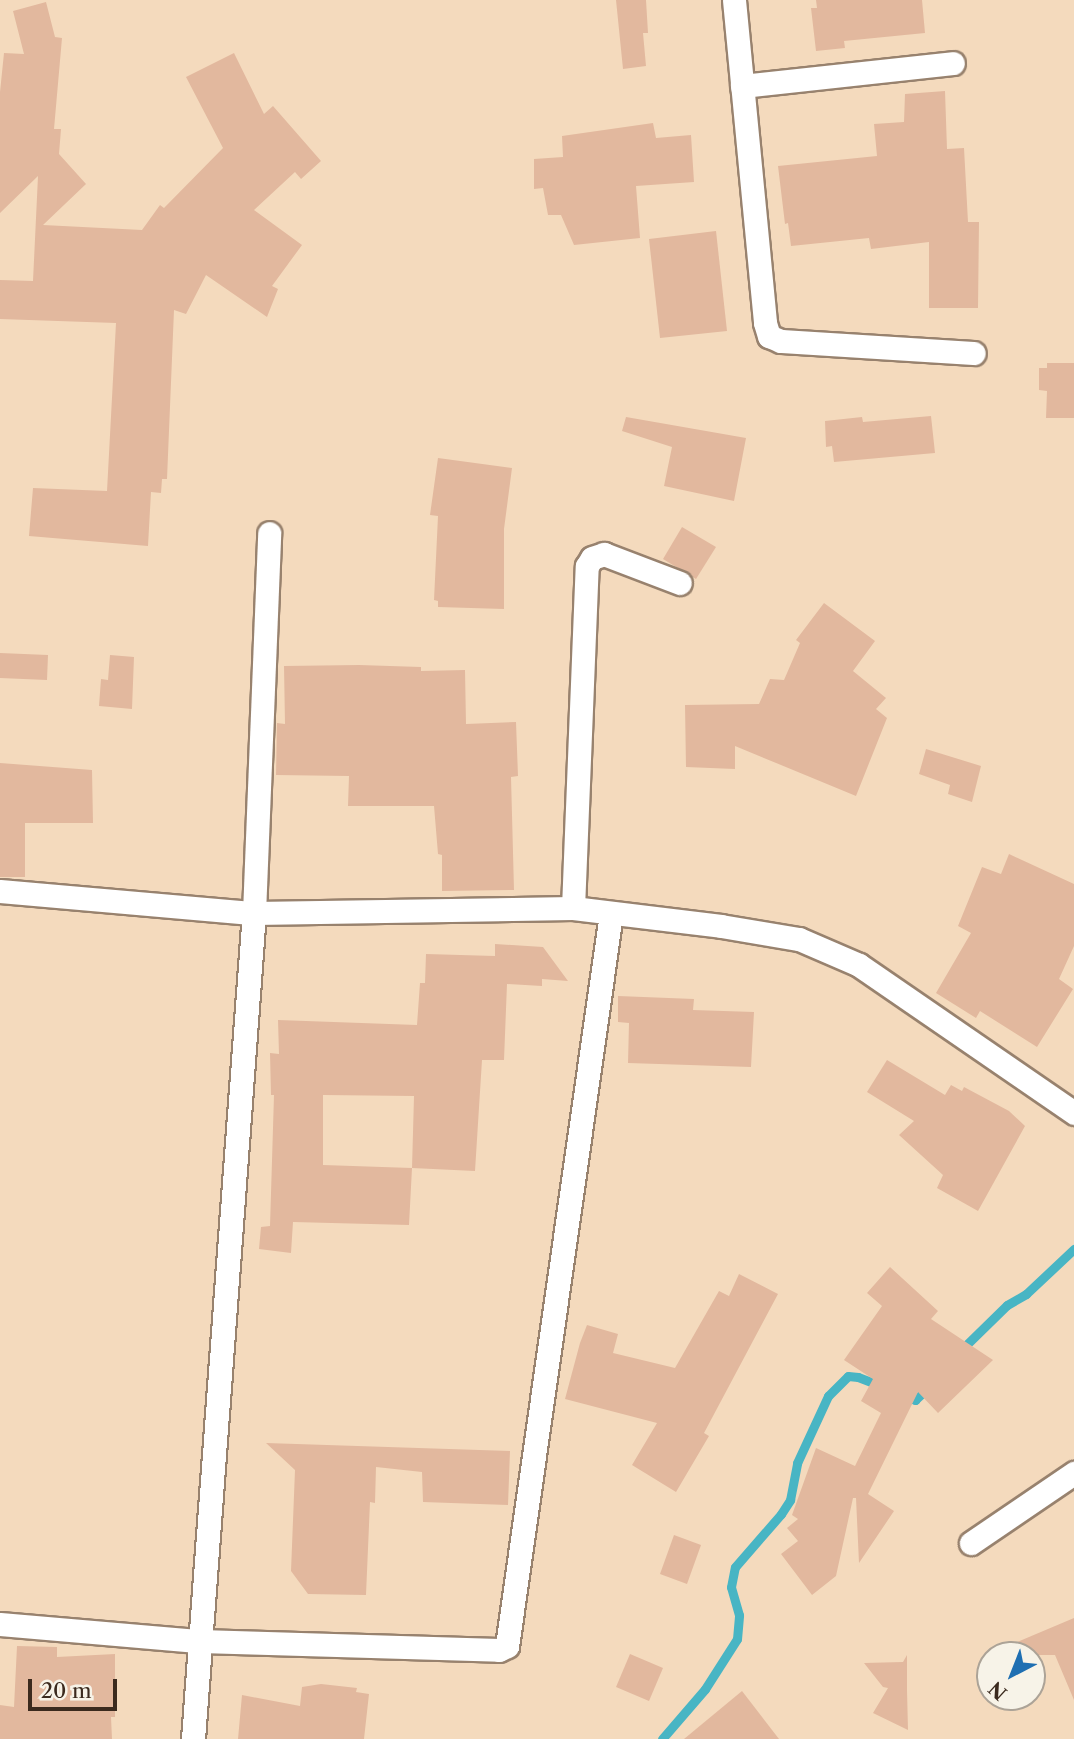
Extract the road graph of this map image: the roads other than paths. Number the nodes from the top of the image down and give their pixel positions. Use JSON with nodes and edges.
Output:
{"nodes":[{"id":1,"x":734,"y":0,"type":"edge"},
{"id":2,"x":953,"y":63,"type":"dead end"},
{"id":3,"x":743,"y":86,"type":"junction"},
{"id":4,"x":974,"y":353,"type":"dead end"},
{"id":5,"x":269,"y":533,"type":"dead end"},
{"id":6,"x":680,"y":583,"type":"dead end"},
{"id":7,"x":0,"y":891,"type":"edge"},
{"id":8,"x":573,"y":908,"type":"junction"},
{"id":9,"x":611,"y":913,"type":"junction"},
{"id":10,"x":254,"y":914,"type":"junction"},
{"id":11,"x":1074,"y":1113,"type":"edge"},
{"id":12,"x":1074,"y":1473,"type":"edge"},
{"id":13,"x":971,"y":1543,"type":"dead end"},
{"id":14,"x":0,"y":1624,"type":"edge"},
{"id":15,"x":200,"y":1641,"type":"junction"},
{"id":16,"x":194,"y":1739,"type":"edge"}],
"edges":[{"from":1,"to":3,"type":"street"},
{"from":2,"to":3,"type":"street"},
{"from":3,"to":4,"type":"street"},
{"from":5,"to":10,"type":"street"},
{"from":6,"to":8,"type":"street"},
{"from":7,"to":10,"type":"street"},
{"from":8,"to":9,"type":"street"},
{"from":8,"to":10,"type":"street"},
{"from":9,"to":11,"type":"street"},
{"from":9,"to":15,"type":"street"},
{"from":10,"to":15,"type":"street"},
{"from":12,"to":13,"type":"street"},
{"from":14,"to":15,"type":"street"},
{"from":15,"to":16,"type":"street"}]}
